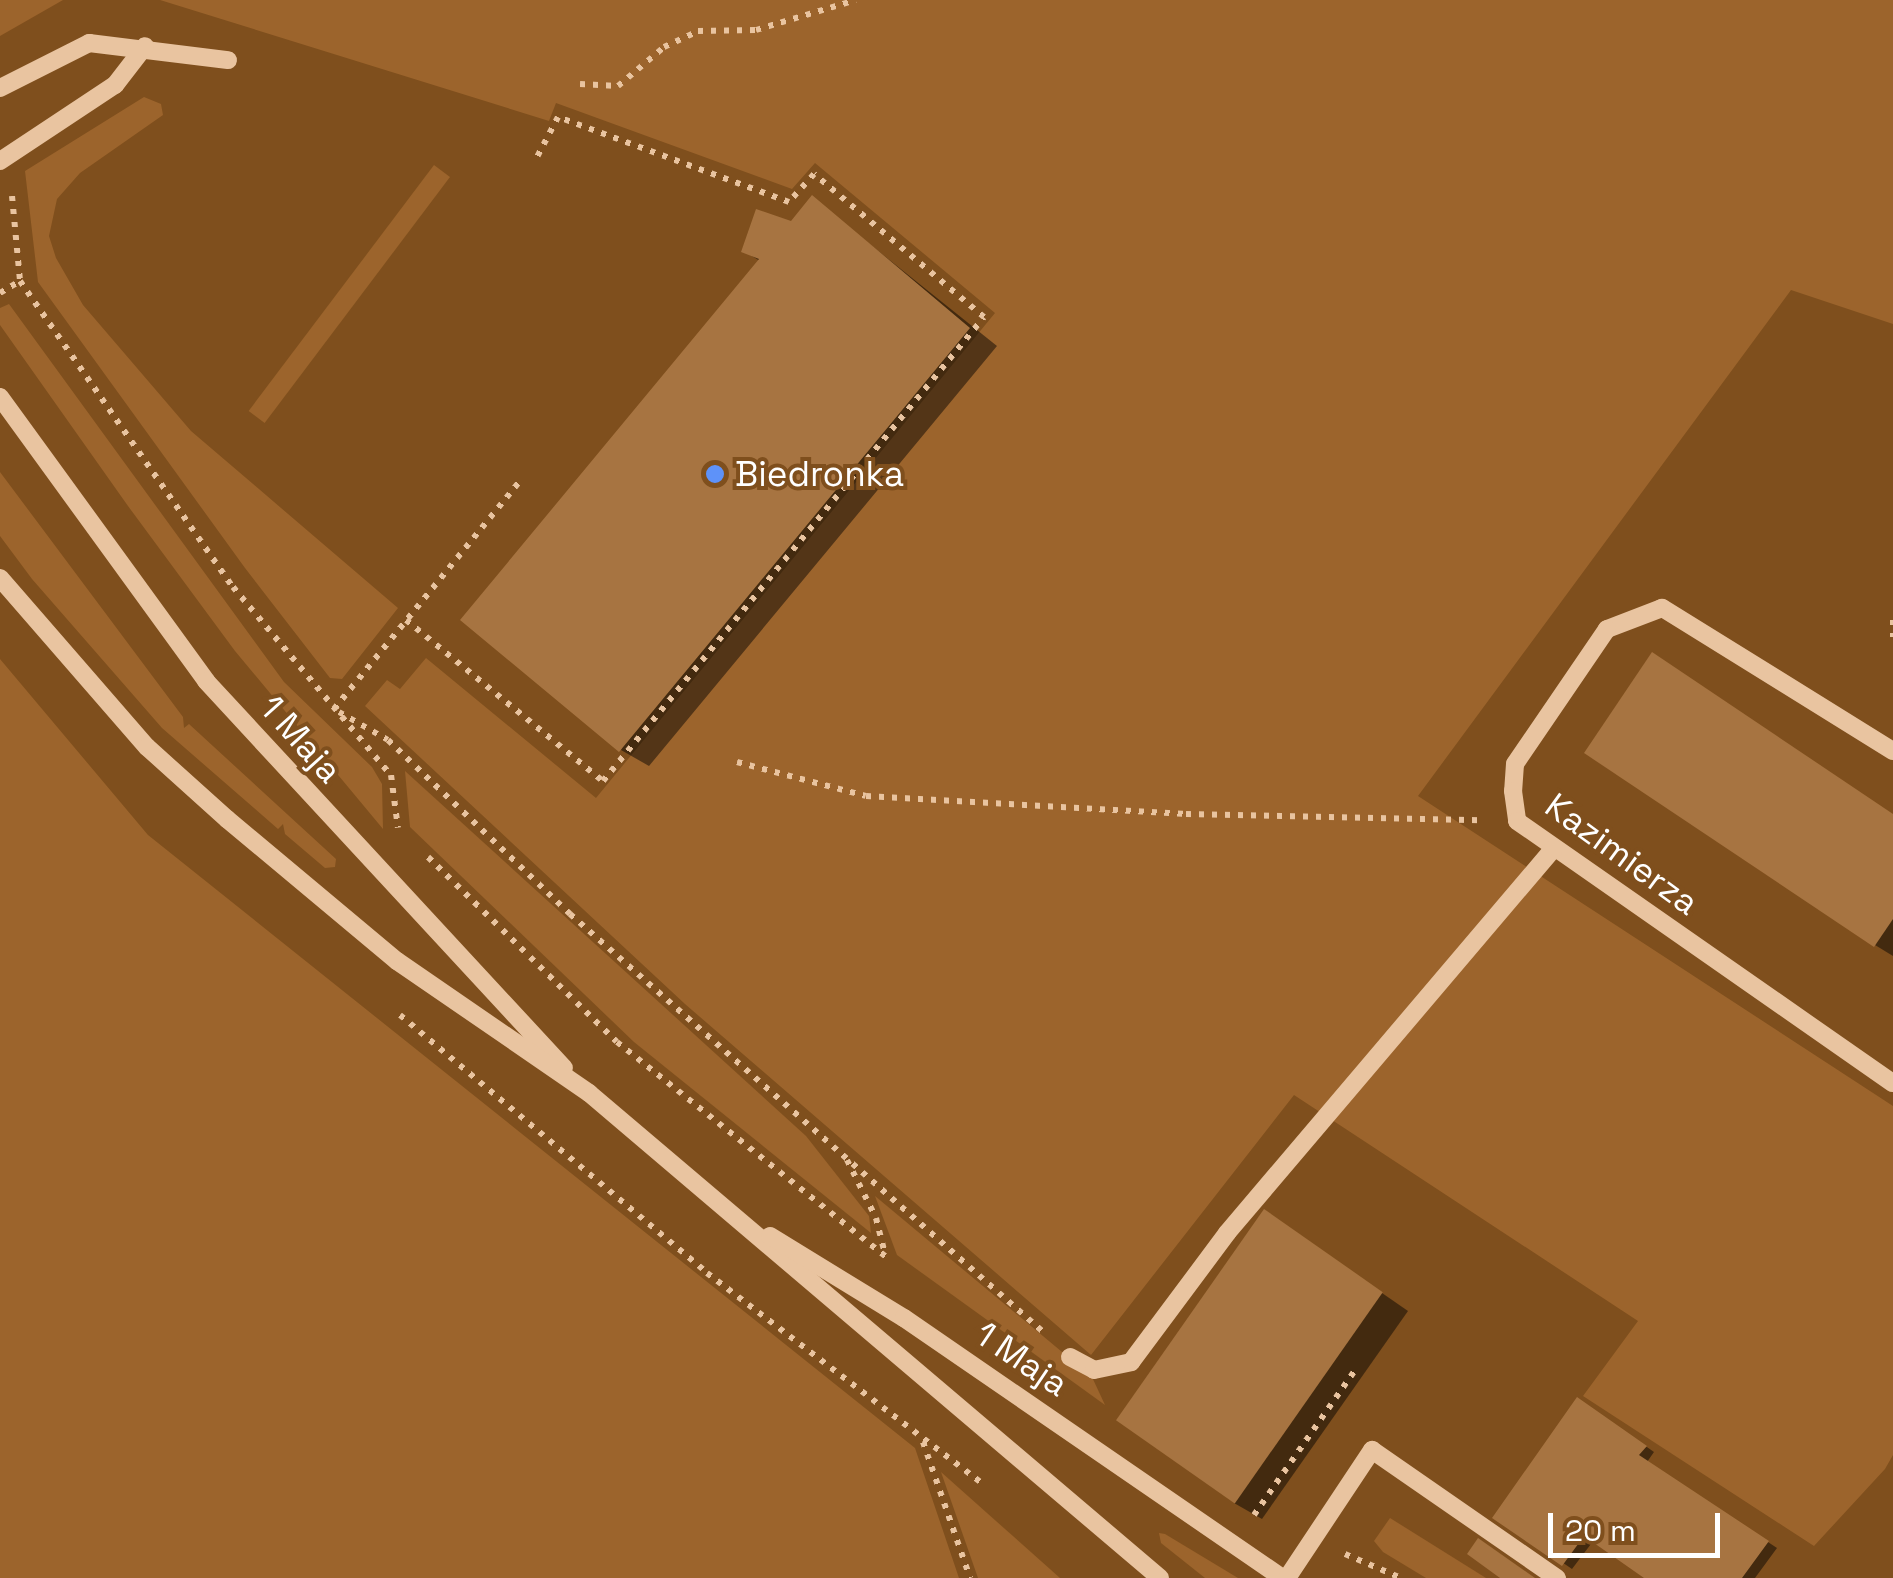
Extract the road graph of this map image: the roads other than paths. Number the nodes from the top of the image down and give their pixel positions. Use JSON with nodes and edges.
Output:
{"nodes":[{"id":1,"x":144,"y":46,"type":"junction"},
{"id":2,"x":228,"y":60,"type":"dead end"},
{"id":3,"x":0,"y":88,"type":"edge"},
{"id":4,"x":0,"y":161,"type":"edge"},
{"id":5,"x":0,"y":398,"type":"edge"},
{"id":6,"x":0,"y":578,"type":"edge"},
{"id":7,"x":1893,"y":752,"type":"edge"},
{"id":8,"x":1554,"y":848,"type":"junction"},
{"id":9,"x":1893,"y":1084,"type":"edge"},
{"id":10,"x":589,"y":1094,"type":"junction"},
{"id":11,"x":718,"y":1204,"type":"junction"},
{"id":12,"x":1070,"y":1357,"type":"road end"},
{"id":13,"x":1160,"y":1578,"type":"edge"},
{"id":14,"x":1285,"y":1578,"type":"edge"},
{"id":15,"x":1557,"y":1578,"type":"edge"}],
"edges":[{"from":1,"to":2,"type":"street"},
{"from":1,"to":3,"type":"street"},
{"from":1,"to":4,"type":"street"},
{"from":5,"to":10,"type":"street","name":"1 Maja"},
{"from":6,"to":10,"type":"street","name":"1 Maja"},
{"from":7,"to":8,"type":"street","name":"Kazimierza"},
{"from":8,"to":9,"type":"street","name":"Kazimierza"},
{"from":8,"to":12,"type":"street"},
{"from":10,"to":11,"type":"street","name":"1 Maja"},
{"from":11,"to":13,"type":"street","name":"1 Maja"},
{"from":11,"to":14,"type":"street","name":"1 Maja"},
{"from":14,"to":15,"type":"street"}]}
